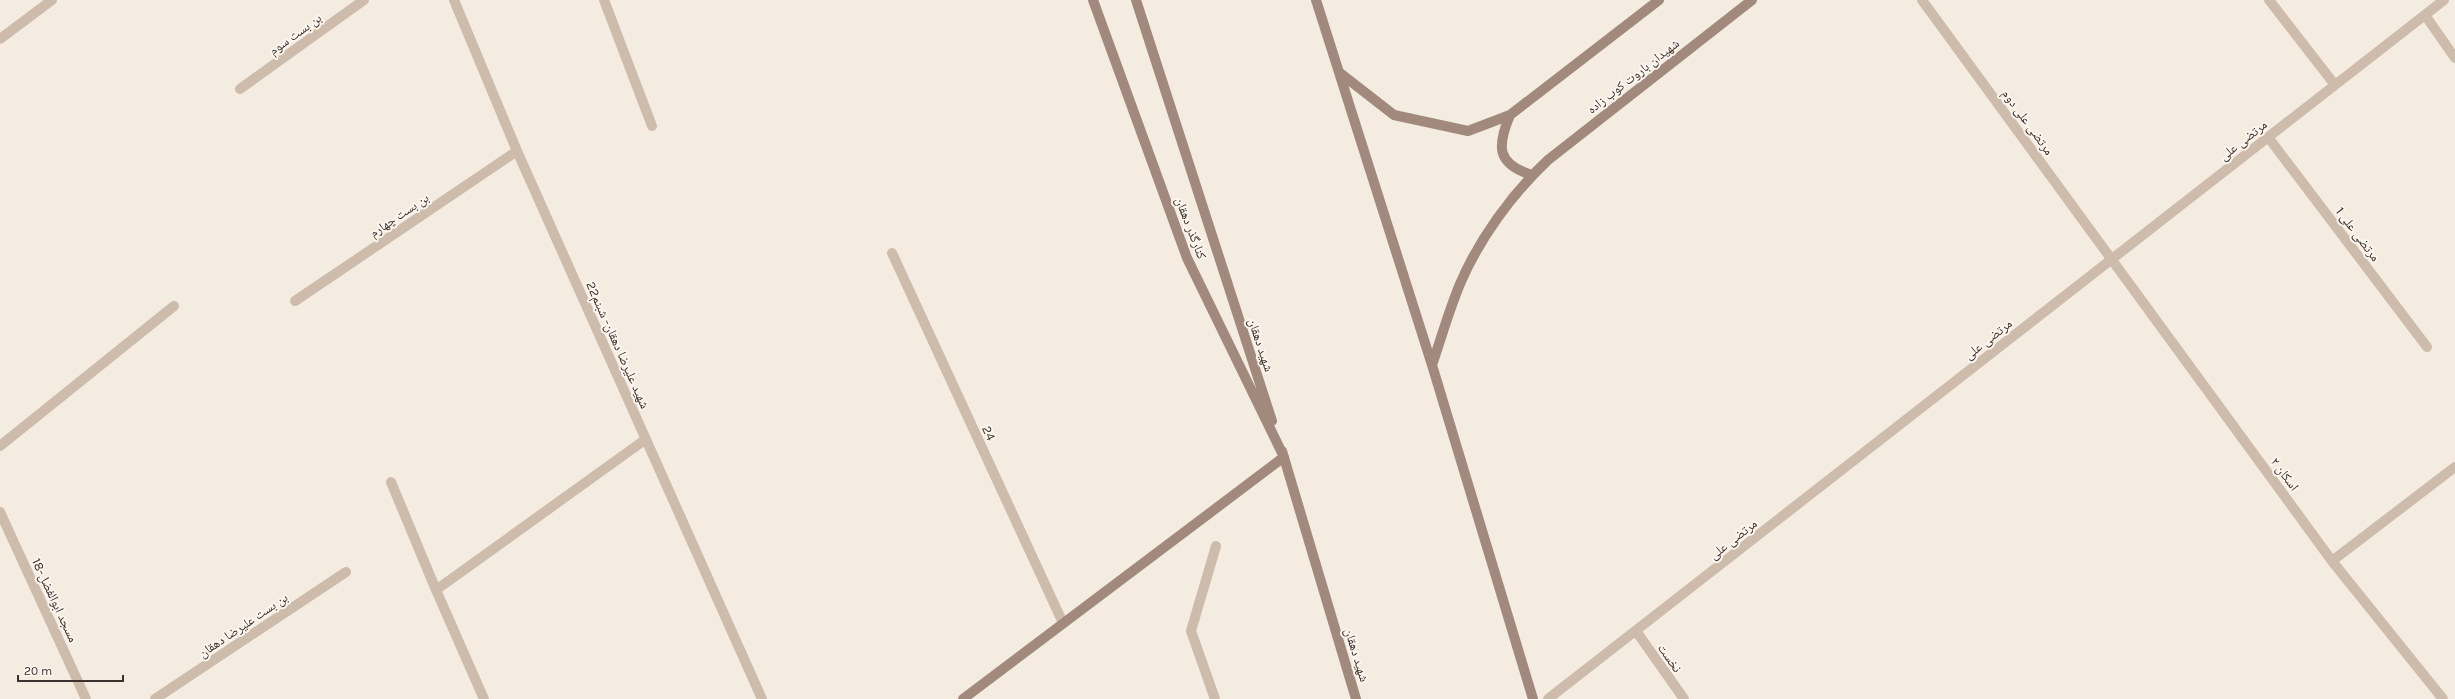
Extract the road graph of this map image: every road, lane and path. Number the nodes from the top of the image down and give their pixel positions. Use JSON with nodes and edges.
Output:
{"nodes":[{"id":1,"x":52,"y":0,"type":"edge"},
{"id":2,"x":364,"y":0,"type":"edge"},
{"id":3,"x":454,"y":0,"type":"edge"},
{"id":4,"x":604,"y":0,"type":"edge"},
{"id":5,"x":1093,"y":0,"type":"edge"},
{"id":6,"x":1136,"y":0,"type":"edge"},
{"id":7,"x":1316,"y":0,"type":"edge"},
{"id":8,"x":1659,"y":0,"type":"edge"},
{"id":9,"x":1752,"y":0,"type":"edge"},
{"id":10,"x":1922,"y":0,"type":"edge"},
{"id":11,"x":2269,"y":0,"type":"edge"},
{"id":12,"x":2444,"y":0,"type":"edge"},
{"id":13,"x":2425,"y":15,"type":"junction"},
{"id":14,"x":0,"y":39,"type":"edge"},
{"id":15,"x":2455,"y":58,"type":"edge"},
{"id":16,"x":1340,"y":73,"type":"junction"},
{"id":17,"x":2335,"y":85,"type":"junction"},
{"id":18,"x":240,"y":89,"type":"dead end"},
{"id":19,"x":1510,"y":115,"type":"junction"},
{"id":20,"x":652,"y":126,"type":"dead end"},
{"id":21,"x":2268,"y":137,"type":"junction"},
{"id":22,"x":518,"y":151,"type":"junction"},
{"id":23,"x":1532,"y":175,"type":"junction"},
{"id":24,"x":892,"y":253,"type":"dead end"},
{"id":25,"x":2112,"y":259,"type":"junction"},
{"id":26,"x":294,"y":301,"type":"dead end"},
{"id":27,"x":174,"y":306,"type":"dead end"},
{"id":28,"x":2427,"y":347,"type":"dead end"},
{"id":29,"x":1432,"y":365,"type":"junction"},
{"id":30,"x":646,"y":440,"type":"junction"},
{"id":31,"x":0,"y":446,"type":"edge"},
{"id":32,"x":1284,"y":457,"type":"junction"},
{"id":33,"x":2455,"y":467,"type":"edge"},
{"id":34,"x":391,"y":482,"type":"dead end"},
{"id":35,"x":0,"y":512,"type":"edge"},
{"id":36,"x":1216,"y":546,"type":"dead end"},
{"id":37,"x":2332,"y":561,"type":"junction"},
{"id":38,"x":346,"y":572,"type":"dead end"},
{"id":39,"x":436,"y":590,"type":"junction"},
{"id":40,"x":1063,"y":623,"type":"junction"},
{"id":41,"x":1636,"y":631,"type":"junction"},
{"id":42,"x":86,"y":699,"type":"edge"},
{"id":43,"x":155,"y":699,"type":"edge"},
{"id":44,"x":484,"y":699,"type":"edge"},
{"id":45,"x":762,"y":699,"type":"edge"},
{"id":46,"x":963,"y":699,"type":"edge"},
{"id":47,"x":1215,"y":699,"type":"edge"},
{"id":48,"x":1356,"y":699,"type":"edge"},
{"id":49,"x":1534,"y":699,"type":"edge"},
{"id":50,"x":1548,"y":699,"type":"edge"},
{"id":51,"x":1684,"y":699,"type":"edge"},
{"id":52,"x":2443,"y":699,"type":"edge"}],
"edges":[{"from":1,"to":14,"type":"street"},
{"from":2,"to":18,"type":"street","name":"بن بست سوم"},
{"from":3,"to":22,"type":"street","name":"شهید علیرضا دهقان- شبنم22"},
{"from":4,"to":20,"type":"street"},
{"from":5,"to":32,"type":"street","name":"کنارگذر دهقان"},
{"from":6,"to":32,"type":"street","name":"شهید دهقان"},
{"from":7,"to":16,"type":"street"},
{"from":8,"to":19,"type":"street"},
{"from":9,"to":23,"type":"street","name":"شهیدان باروت کوب زاده"},
{"from":10,"to":25,"type":"street","name":"مرتضی علی دوم"},
{"from":11,"to":17,"type":"street"},
{"from":12,"to":13,"type":"street","name":"مرتضی علی"},
{"from":13,"to":15,"type":"street"},
{"from":13,"to":17,"type":"street","name":"مرتضی علی"},
{"from":16,"to":19,"type":"street"},
{"from":16,"to":29,"type":"street"},
{"from":17,"to":21,"type":"street","name":"مرتضی علی"},
{"from":19,"to":23,"type":"street"},
{"from":21,"to":25,"type":"street","name":"مرتضی علی"},
{"from":21,"to":28,"type":"street","name":"مرتضی علی 1"},
{"from":22,"to":26,"type":"street","name":"بن بست چهارم"},
{"from":22,"to":30,"type":"street","name":"شهید علیرضا دهقان- شبنم22"},
{"from":23,"to":29,"type":"street","name":"شهیدان باروت کوب زاده"},
{"from":24,"to":40,"type":"street","name":"24"},
{"from":25,"to":37,"type":"street","name":"اسکان ۲"},
{"from":25,"to":41,"type":"street","name":"مرتضی علی"},
{"from":27,"to":31,"type":"street"},
{"from":29,"to":49,"type":"street"},
{"from":30,"to":39,"type":"street"},
{"from":30,"to":45,"type":"street","name":"شهید علیرضا دهقان- شبنم22"},
{"from":32,"to":40,"type":"street"},
{"from":32,"to":48,"type":"street","name":"شهید دهقان"},
{"from":33,"to":37,"type":"street"},
{"from":34,"to":39,"type":"street"},
{"from":35,"to":42,"type":"street","name":"مسجد ابوالفضل-18"},
{"from":36,"to":47,"type":"street"},
{"from":37,"to":52,"type":"street","name":"اسکان ۲"},
{"from":38,"to":43,"type":"street","name":"بن بست علیرضا دهقان"},
{"from":39,"to":44,"type":"street"},
{"from":40,"to":46,"type":"street"},
{"from":41,"to":50,"type":"street","name":"مرتضی علی"},
{"from":41,"to":51,"type":"street","name":"نخست"}]}
